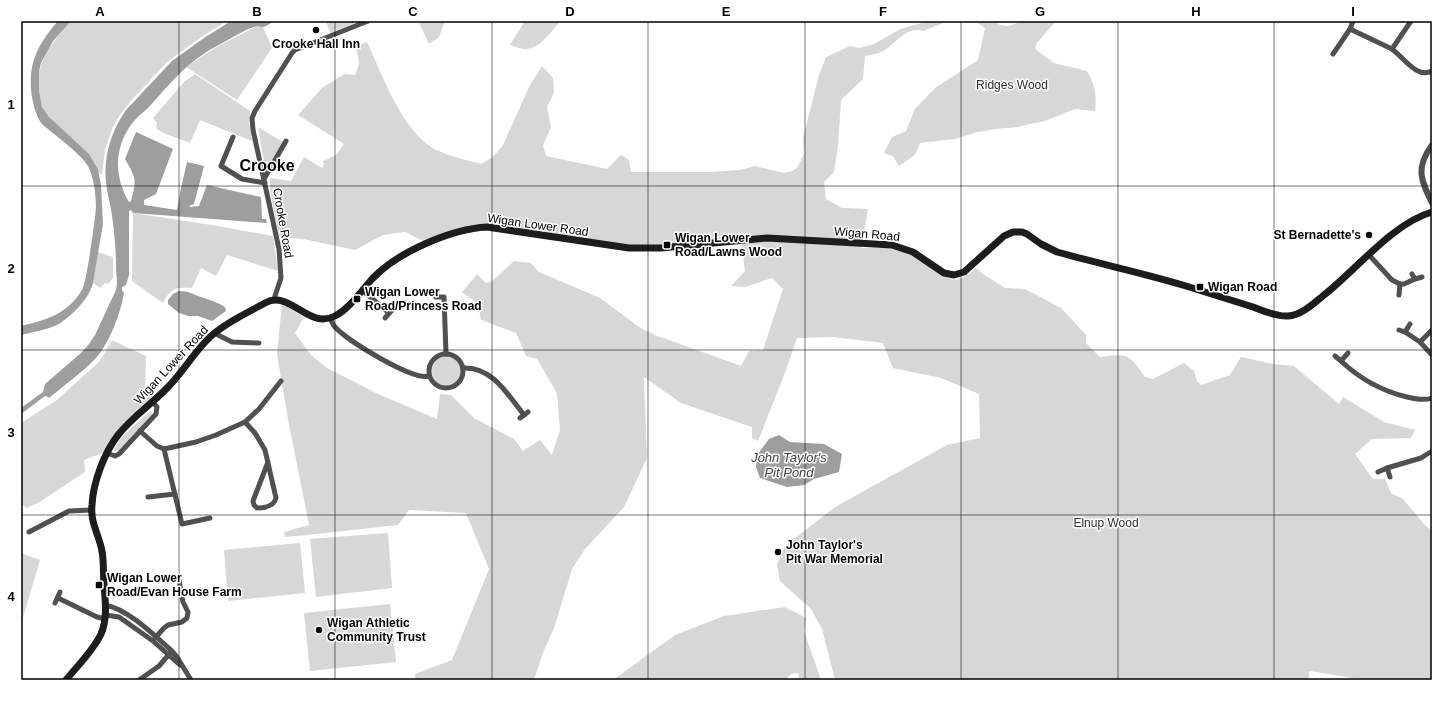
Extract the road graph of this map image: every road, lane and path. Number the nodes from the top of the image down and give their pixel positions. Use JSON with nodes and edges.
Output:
{"nodes":[{"id":1,"x":368,"y":21,"type":"edge"},
{"id":2,"x":1353,"y":21,"type":"edge"},
{"id":3,"x":1411,"y":21,"type":"edge"},
{"id":4,"x":1350,"y":28,"type":"junction"},
{"id":5,"x":1392,"y":50,"type":"junction"},
{"id":6,"x":1333,"y":54,"type":"dead end"},
{"id":7,"x":1432,"y":71,"type":"edge"},
{"id":8,"x":233,"y":137,"type":"dead end"},
{"id":9,"x":286,"y":141,"type":"dead end"},
{"id":10,"x":1432,"y":145,"type":"edge"},
{"id":11,"x":265,"y":181,"type":"junction"},
{"id":12,"x":1432,"y":203,"type":"edge"},
{"id":13,"x":1432,"y":212,"type":"edge"},
{"id":14,"x":755,"y":238,"type":"joint"},
{"id":15,"x":1369,"y":254,"type":"junction"},
{"id":16,"x":1412,"y":274,"type":"dead end"},
{"id":17,"x":1422,"y":277,"type":"dead end"},
{"id":18,"x":1415,"y":279,"type":"junction"},
{"id":19,"x":1400,"y":284,"type":"junction"},
{"id":20,"x":362,"y":290,"type":"junction"},
{"id":21,"x":1399,"y":295,"type":"dead end"},
{"id":22,"x":436,"y":297,"type":"dead end"},
{"id":23,"x":274,"y":299,"type":"junction"},
{"id":24,"x":330,"y":318,"type":"junction"},
{"id":25,"x":385,"y":318,"type":"dead end"},
{"id":26,"x":1410,"y":324,"type":"dead end"},
{"id":27,"x":1399,"y":330,"type":"dead end"},
{"id":28,"x":1432,"y":330,"type":"edge"},
{"id":29,"x":1405,"y":332,"type":"junction"},
{"id":30,"x":214,"y":333,"type":"junction"},
{"id":31,"x":1420,"y":342,"type":"junction"},
{"id":32,"x":259,"y":343,"type":"dead end"},
{"id":33,"x":1348,"y":353,"type":"dead end"},
{"id":34,"x":446,"y":354,"type":"junction"},
{"id":35,"x":1432,"y":355,"type":"edge"},
{"id":36,"x":1335,"y":356,"type":"dead end"},
{"id":37,"x":1341,"y":361,"type":"junction"},
{"id":38,"x":463,"y":368,"type":"junction"},
{"id":39,"x":429,"y":376,"type":"junction"},
{"id":40,"x":281,"y":381,"type":"dead end"},
{"id":41,"x":1432,"y":398,"type":"edge"},
{"id":42,"x":153,"y":402,"type":"junction"},
{"id":43,"x":524,"y":415,"type":"dead end"},
{"id":44,"x":245,"y":422,"type":"junction"},
{"id":45,"x":140,"y":431,"type":"junction"},
{"id":46,"x":164,"y":449,"type":"junction"},
{"id":47,"x":1432,"y":451,"type":"edge"},
{"id":48,"x":107,"y":453,"type":"junction"},
{"id":49,"x":268,"y":462,"type":"junction"},
{"id":50,"x":1387,"y":468,"type":"junction"},
{"id":51,"x":1378,"y":472,"type":"dead end"},
{"id":52,"x":1390,"y":477,"type":"dead end"},
{"id":53,"x":175,"y":494,"type":"junction"},
{"id":54,"x":148,"y":497,"type":"dead end"},
{"id":55,"x":91,"y":510,"type":"junction"},
{"id":56,"x":210,"y":518,"type":"dead end"},
{"id":57,"x":33,"y":532,"type":"dead end"},
{"id":58,"x":179,"y":580,"type":"dead end"},
{"id":59,"x":55,"y":603,"type":"dead end"},
{"id":60,"x":105,"y":604,"type":"junction"},
{"id":61,"x":105,"y":617,"type":"junction"},
{"id":62,"x":155,"y":639,"type":"junction"},
{"id":63,"x":171,"y":653,"type":"junction"},
{"id":64,"x":66,"y":680,"type":"edge"},
{"id":65,"x":139,"y":680,"type":"edge"},
{"id":66,"x":191,"y":680,"type":"edge"}],
"edges":[{"from":1,"to":11,"type":"street","name":"Crooke Road"},
{"from":2,"to":4,"type":"street"},
{"from":3,"to":5,"type":"street"},
{"from":4,"to":5,"type":"street"},
{"from":4,"to":6,"type":"street"},
{"from":5,"to":7,"type":"street"},
{"from":8,"to":11,"type":"street"},
{"from":9,"to":11,"type":"street"},
{"from":10,"to":12,"type":"street"},
{"from":11,"to":23,"type":"street","name":"Crooke Road"},
{"from":13,"to":15,"type":"main road","name":"Wigan Road"},
{"from":14,"to":15,"type":"main road","name":"Wigan Road"},
{"from":14,"to":20,"type":"main road","name":"Wigan Lower Road"},
{"from":15,"to":19,"type":"street"},
{"from":16,"to":18,"type":"street"},
{"from":17,"to":18,"type":"street"},
{"from":18,"to":19,"type":"street"},
{"from":19,"to":21,"type":"street"},
{"from":20,"to":24,"type":"main road","name":"Wigan Lower Road"},
{"from":20,"to":25,"type":"street"},
{"from":22,"to":34,"type":"street"},
{"from":23,"to":24,"type":"main road"},
{"from":23,"to":30,"type":"main road","name":"Wigan Lower Road"},
{"from":24,"to":39,"type":"street"},
{"from":26,"to":29,"type":"street"},
{"from":27,"to":29,"type":"street"},
{"from":28,"to":31,"type":"street"},
{"from":29,"to":31,"type":"street"},
{"from":30,"to":32,"type":"street"},
{"from":30,"to":42,"type":"main road","name":"Wigan Lower Road"},
{"from":31,"to":35,"type":"street"},
{"from":33,"to":37,"type":"street"},
{"from":34,"to":38,"type":"street"},
{"from":34,"to":39,"type":"street"},
{"from":36,"to":37,"type":"street"},
{"from":37,"to":41,"type":"street"},
{"from":38,"to":39,"type":"street"},
{"from":38,"to":43,"type":"street"},
{"from":40,"to":44,"type":"street"},
{"from":42,"to":45,"type":"street"},
{"from":42,"to":48,"type":"main road","name":"Wigan Lower Road"},
{"from":44,"to":46,"type":"street"},
{"from":44,"to":49,"type":"street"},
{"from":45,"to":46,"type":"street"},
{"from":45,"to":48,"type":"street"},
{"from":46,"to":53,"type":"street"},
{"from":47,"to":50,"type":"street"},
{"from":48,"to":55,"type":"main road","name":"Wigan Lower Road"},
{"from":49,"to":49,"type":"street"},
{"from":50,"to":51,"type":"street"},
{"from":50,"to":52,"type":"street"},
{"from":53,"to":54,"type":"street"},
{"from":53,"to":56,"type":"street"},
{"from":55,"to":57,"type":"street"},
{"from":55,"to":60,"type":"main road","name":"Wigan Lower Road"},
{"from":58,"to":62,"type":"street"},
{"from":59,"to":61,"type":"street"},
{"from":60,"to":61,"type":"main road","name":"Wigan Lower Road"},
{"from":60,"to":62,"type":"street"},
{"from":61,"to":62,"type":"street"},
{"from":61,"to":64,"type":"main road","name":"Wigan Lower Road"},
{"from":62,"to":63,"type":"street"},
{"from":63,"to":65,"type":"street"},
{"from":63,"to":66,"type":"street"}]}
